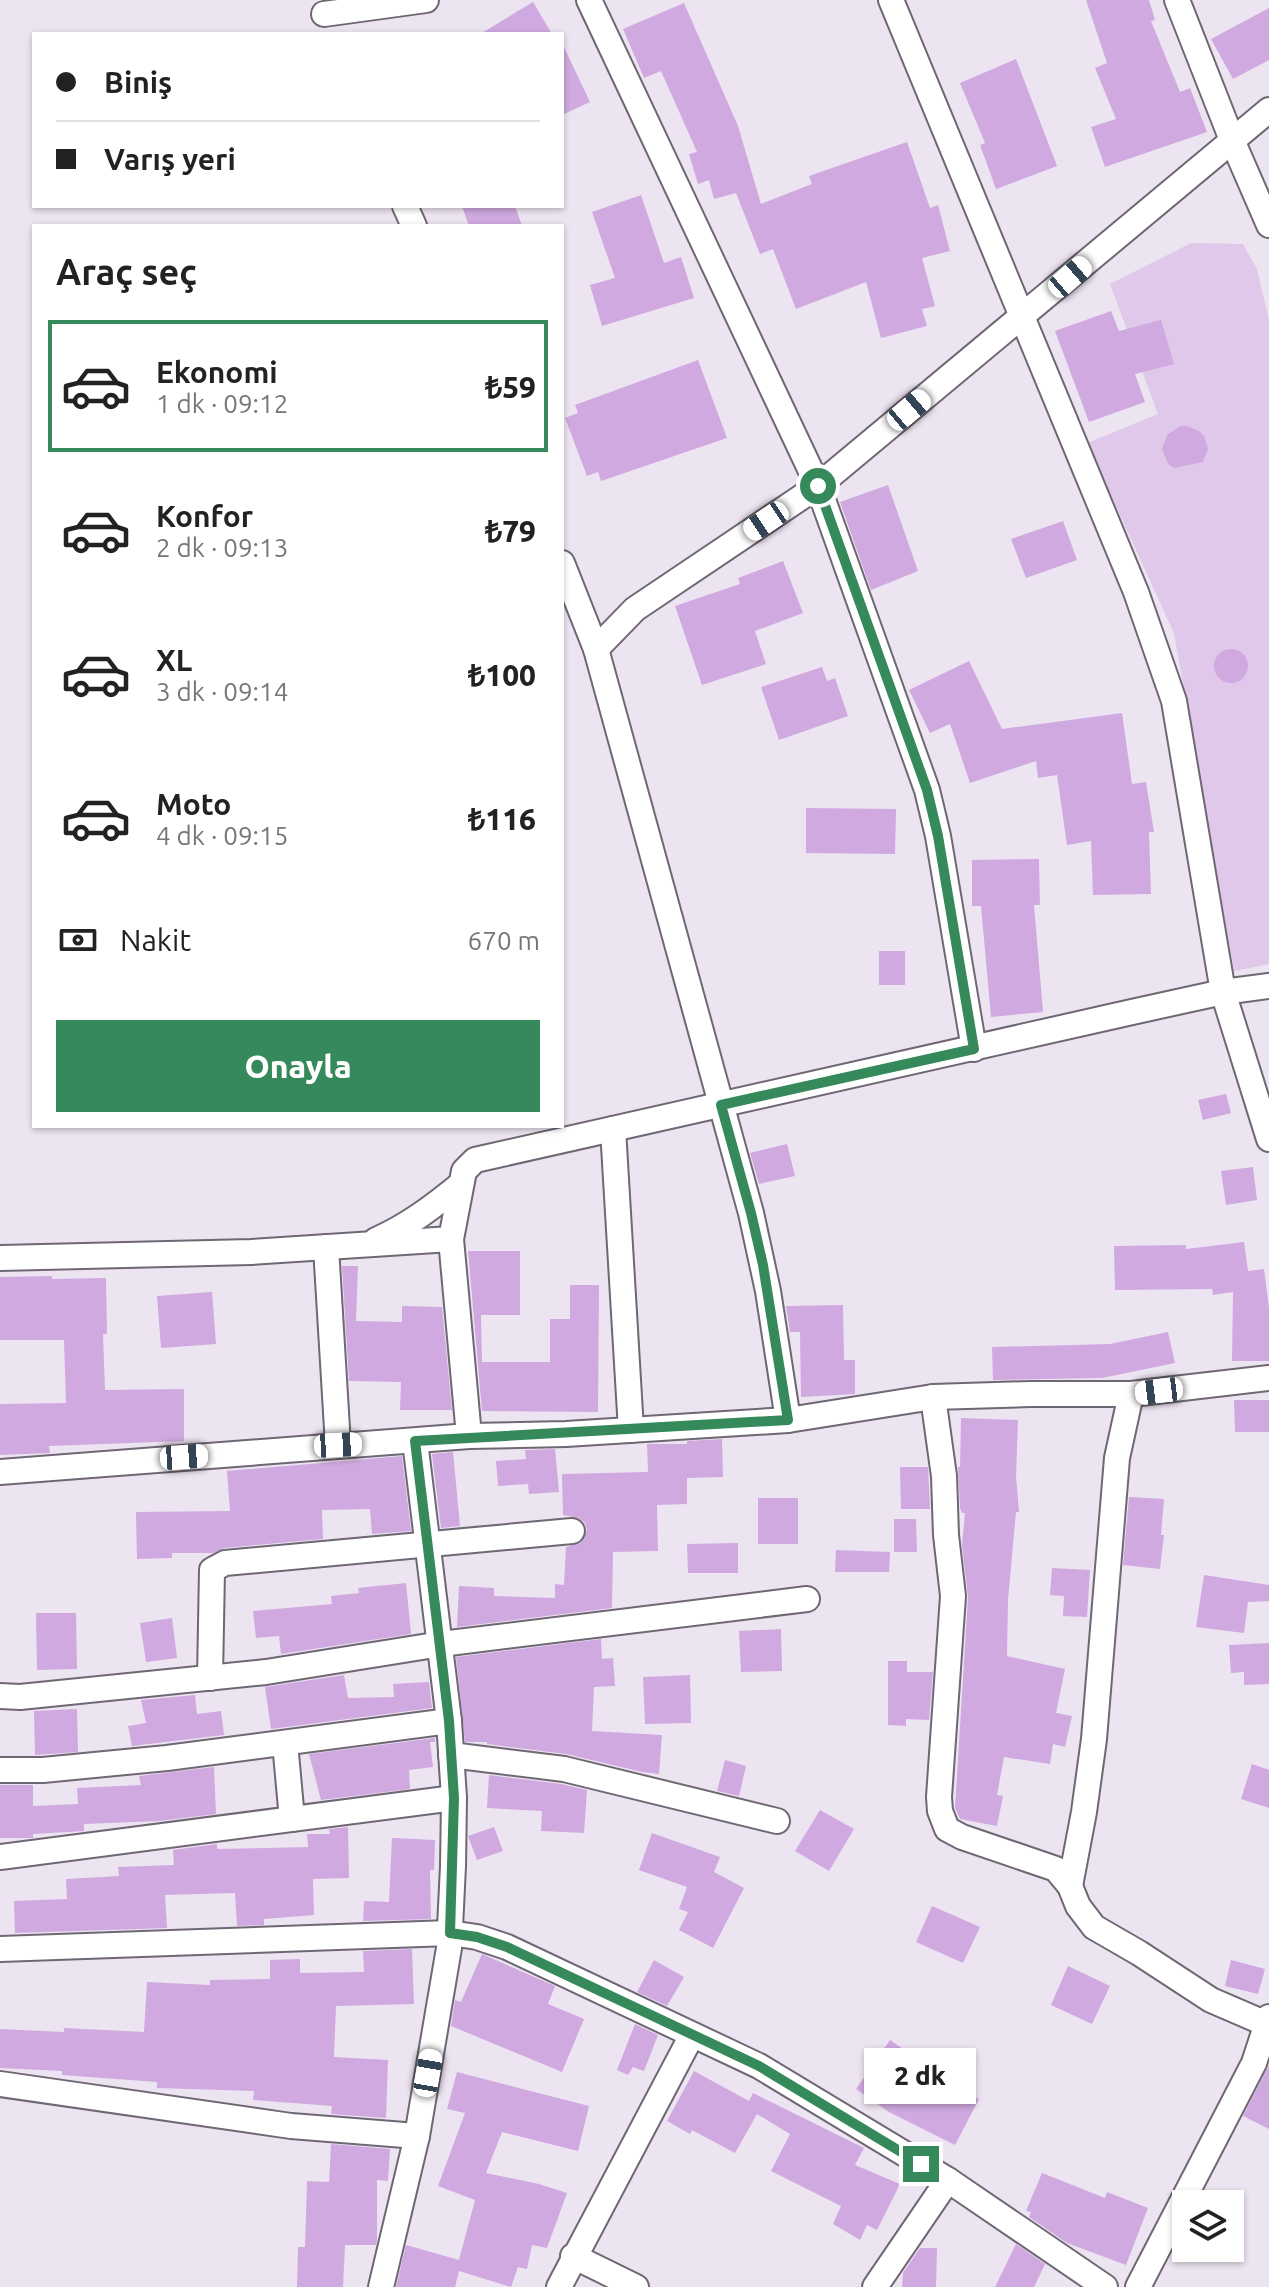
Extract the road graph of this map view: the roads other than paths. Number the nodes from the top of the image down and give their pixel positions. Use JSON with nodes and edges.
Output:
{"nodes":[{"id":1,"x":426,"y":0,"type":"edge"},
{"id":2,"x":589,"y":0,"type":"edge"},
{"id":3,"x":891,"y":0,"type":"edge"},
{"id":4,"x":1177,"y":0,"type":"edge"},
{"id":5,"x":324,"y":16,"type":"edge"},
{"id":6,"x":1269,"y":110,"type":"edge"},
{"id":7,"x":1232,"y":140,"type":"junction"},
{"id":8,"x":1268,"y":216,"type":"edge"},
{"id":9,"x":1023,"y":316,"type":"junction"},
{"id":10,"x":818,"y":486,"type":"junction"},
{"id":11,"x":564,"y":568,"type":"edge"},
{"id":12,"x":596,"y":649,"type":"junction"},
{"id":13,"x":1269,"y":986,"type":"edge"},
{"id":14,"x":1223,"y":992,"type":"junction"},
{"id":15,"x":974,"y":1049,"type":"junction"},
{"id":16,"x":721,"y":1105,"type":"junction"},
{"id":17,"x":613,"y":1129,"type":"junction"},
{"id":18,"x":1269,"y":1139,"type":"edge"},
{"id":19,"x":461,"y":1184,"type":"junction"},
{"id":20,"x":451,"y":1239,"type":"junction"},
{"id":21,"x":363,"y":1245,"type":"junction"},
{"id":22,"x":326,"y":1247,"type":"junction"},
{"id":23,"x":0,"y":1258,"type":"edge"},
{"id":24,"x":1269,"y":1378,"type":"edge"},
{"id":25,"x":1131,"y":1394,"type":"junction"},
{"id":26,"x":933,"y":1397,"type":"junction"},
{"id":27,"x":788,"y":1420,"type":"junction"},
{"id":28,"x":631,"y":1430,"type":"junction"},
{"id":29,"x":469,"y":1436,"type":"junction"},
{"id":30,"x":415,"y":1441,"type":"junction"},
{"id":31,"x":338,"y":1445,"type":"junction"},
{"id":32,"x":0,"y":1472,"type":"edge"},
{"id":33,"x":572,"y":1531,"type":"dead end"},
{"id":34,"x":429,"y":1543,"type":"junction"},
{"id":35,"x":807,"y":1599,"type":"dead end"},
{"id":36,"x":441,"y":1644,"type":"junction"},
{"id":37,"x":210,"y":1678,"type":"junction"},
{"id":38,"x":0,"y":1696,"type":"edge"},
{"id":39,"x":449,"y":1721,"type":"junction"},
{"id":40,"x":285,"y":1743,"type":"junction"},
{"id":41,"x":451,"y":1755,"type":"junction"},
{"id":42,"x":0,"y":1770,"type":"edge"},
{"id":43,"x":454,"y":1798,"type":"junction"},
{"id":44,"x":292,"y":1819,"type":"junction"},
{"id":45,"x":777,"y":1821,"type":"dead end"},
{"id":46,"x":0,"y":1857,"type":"edge"},
{"id":47,"x":1070,"y":1886,"type":"junction"},
{"id":48,"x":450,"y":1933,"type":"junction"},
{"id":49,"x":0,"y":1949,"type":"edge"},
{"id":50,"x":1269,"y":2017,"type":"edge"},
{"id":51,"x":1269,"y":2025,"type":"edge"},
{"id":52,"x":692,"y":2035,"type":"junction"},
{"id":53,"x":0,"y":2084,"type":"edge"},
{"id":54,"x":417,"y":2136,"type":"junction"},
{"id":55,"x":948,"y":2180,"type":"junction"},
{"id":56,"x":573,"y":2256,"type":"junction"},
{"id":57,"x":381,"y":2287,"type":"edge"},
{"id":58,"x":559,"y":2287,"type":"edge"},
{"id":59,"x":636,"y":2287,"type":"edge"},
{"id":60,"x":875,"y":2287,"type":"edge"},
{"id":61,"x":1105,"y":2287,"type":"edge"},
{"id":62,"x":1138,"y":2287,"type":"edge"}],
"edges":[{"from":1,"to":5,"type":"street"},
{"from":2,"to":10,"type":"street"},
{"from":3,"to":9,"type":"street"},
{"from":4,"to":7,"type":"street"},
{"from":6,"to":7,"type":"street"},
{"from":7,"to":8,"type":"street"},
{"from":7,"to":9,"type":"street"},
{"from":9,"to":10,"type":"street"},
{"from":9,"to":14,"type":"street"},
{"from":10,"to":12,"type":"street"},
{"from":10,"to":15,"type":"street"},
{"from":11,"to":12,"type":"street"},
{"from":12,"to":16,"type":"street"},
{"from":13,"to":14,"type":"street"},
{"from":14,"to":15,"type":"street"},
{"from":14,"to":18,"type":"street"},
{"from":15,"to":16,"type":"street"},
{"from":16,"to":17,"type":"street"},
{"from":16,"to":27,"type":"street"},
{"from":17,"to":19,"type":"street"},
{"from":17,"to":28,"type":"street"},
{"from":19,"to":20,"type":"street"},
{"from":19,"to":21,"type":"street"},
{"from":20,"to":21,"type":"street"},
{"from":20,"to":29,"type":"street"},
{"from":21,"to":22,"type":"street"},
{"from":22,"to":23,"type":"street"},
{"from":22,"to":31,"type":"street"},
{"from":24,"to":25,"type":"street"},
{"from":25,"to":26,"type":"street"},
{"from":25,"to":47,"type":"street"},
{"from":26,"to":27,"type":"street"},
{"from":26,"to":47,"type":"street"},
{"from":27,"to":28,"type":"street"},
{"from":28,"to":29,"type":"street"},
{"from":29,"to":30,"type":"street"},
{"from":30,"to":31,"type":"street"},
{"from":30,"to":34,"type":"street"},
{"from":31,"to":32,"type":"street"},
{"from":33,"to":34,"type":"street"},
{"from":34,"to":36,"type":"street"},
{"from":34,"to":37,"type":"street"},
{"from":35,"to":36,"type":"street"},
{"from":36,"to":37,"type":"street"},
{"from":36,"to":39,"type":"street"},
{"from":37,"to":38,"type":"street"},
{"from":39,"to":40,"type":"street"},
{"from":39,"to":41,"type":"street"},
{"from":40,"to":42,"type":"street"},
{"from":40,"to":44,"type":"street"},
{"from":41,"to":43,"type":"street"},
{"from":41,"to":45,"type":"street"},
{"from":43,"to":44,"type":"street"},
{"from":43,"to":48,"type":"street"},
{"from":44,"to":46,"type":"street"},
{"from":47,"to":51,"type":"street"},
{"from":48,"to":49,"type":"street"},
{"from":48,"to":52,"type":"street"},
{"from":48,"to":54,"type":"street"},
{"from":50,"to":51,"type":"street"},
{"from":51,"to":62,"type":"street"},
{"from":52,"to":55,"type":"street"},
{"from":52,"to":56,"type":"street"},
{"from":53,"to":54,"type":"street"},
{"from":54,"to":57,"type":"street"},
{"from":55,"to":60,"type":"street"},
{"from":55,"to":61,"type":"street"},
{"from":56,"to":58,"type":"street"},
{"from":56,"to":59,"type":"street"}]}
